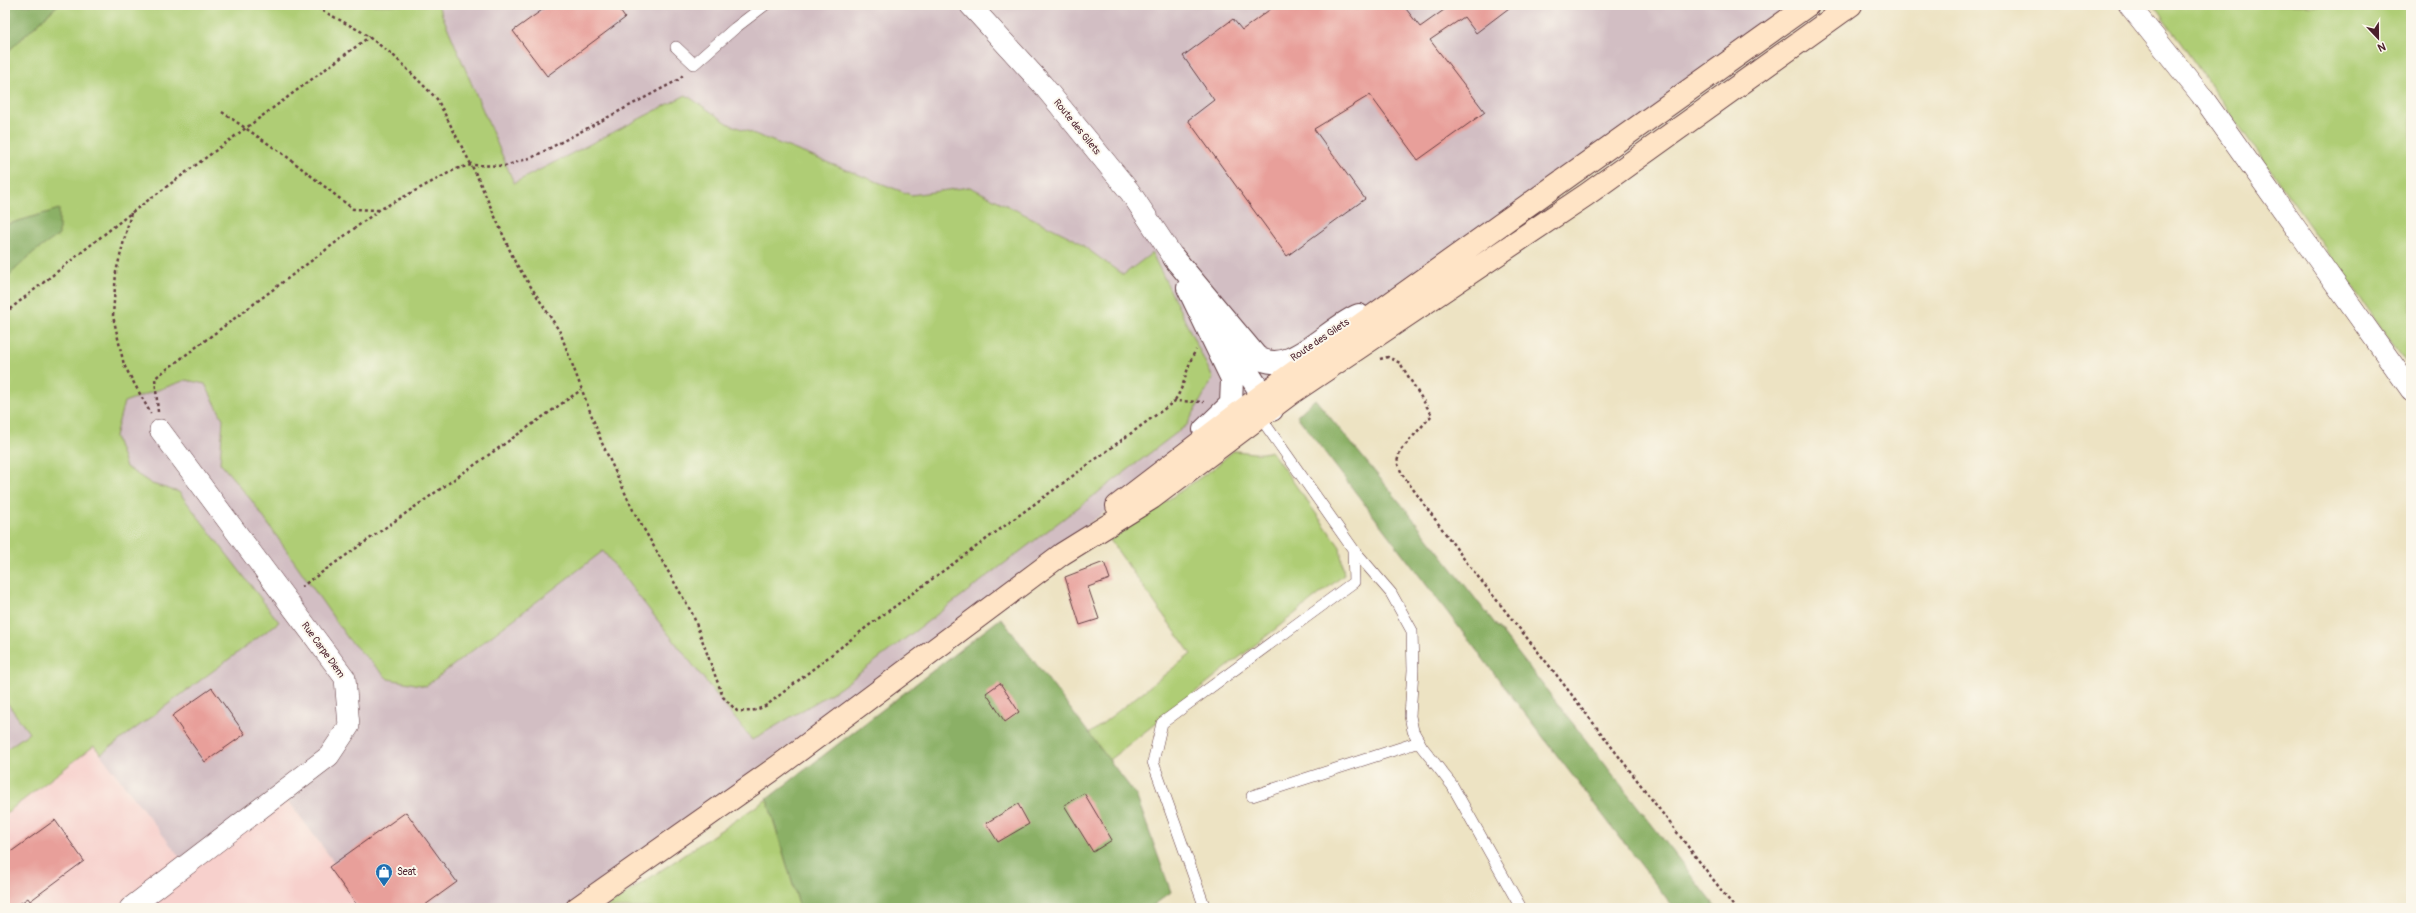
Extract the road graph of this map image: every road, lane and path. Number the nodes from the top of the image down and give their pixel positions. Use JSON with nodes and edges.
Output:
{"nodes":[{"id":1,"x":312,"y":5,"type":"edge"},
{"id":2,"x":765,"y":5,"type":"edge"},
{"id":3,"x":970,"y":5,"type":"edge"},
{"id":4,"x":1808,"y":5,"type":"edge"},
{"id":5,"x":1851,"y":5,"type":"edge"},
{"id":6,"x":2129,"y":5,"type":"edge"},
{"id":7,"x":369,"y":38,"type":"junction"},
{"id":8,"x":676,"y":47,"type":"dead end"},
{"id":9,"x":694,"y":64,"type":"junction"},
{"id":10,"x":222,"y":112,"type":"dead end"},
{"id":11,"x":244,"y":127,"type":"junction"},
{"id":12,"x":472,"y":165,"type":"junction"},
{"id":13,"x":379,"y":210,"type":"junction"},
{"id":14,"x":131,"y":213,"type":"junction"},
{"id":15,"x":1174,"y":258,"type":"junction"},
{"id":16,"x":1391,"y":303,"type":"junction"},
{"id":17,"x":5,"y":313,"type":"edge"},
{"id":18,"x":1373,"y":361,"type":"dead end"},
{"id":19,"x":580,"y":390,"type":"junction"},
{"id":20,"x":2411,"y":390,"type":"edge"},
{"id":21,"x":1261,"y":406,"type":"junction"},
{"id":22,"x":1223,"y":411,"type":"junction"},
{"id":23,"x":160,"y":430,"type":"junction"},
{"id":24,"x":1170,"y":464,"type":"junction"},
{"id":25,"x":1353,"y":549,"type":"junction"},
{"id":26,"x":1062,"y":554,"type":"junction"},
{"id":27,"x":286,"y":598,"type":"junction"},
{"id":28,"x":1419,"y":742,"type":"junction"},
{"id":29,"x":1252,"y":796,"type":"dead end"},
{"id":30,"x":130,"y":908,"type":"edge"},
{"id":31,"x":578,"y":908,"type":"edge"},
{"id":32,"x":1205,"y":908,"type":"edge"},
{"id":33,"x":1521,"y":908,"type":"edge"},
{"id":34,"x":1735,"y":908,"type":"edge"}],
"edges":[{"from":1,"to":7,"type":"path"},
{"from":2,"to":9,"type":"lane"},
{"from":3,"to":15,"type":"street","name":"Route des Gilets"},
{"from":4,"to":16,"type":"main road"},
{"from":5,"to":21,"type":"main road"},
{"from":6,"to":20,"type":"street"},
{"from":7,"to":11,"type":"path"},
{"from":7,"to":12,"type":"path"},
{"from":8,"to":9,"type":"lane"},
{"from":9,"to":12,"type":"path"},
{"from":10,"to":11,"type":"path"},
{"from":11,"to":13,"type":"path"},
{"from":11,"to":14,"type":"path"},
{"from":12,"to":13,"type":"path"},
{"from":12,"to":19,"type":"path"},
{"from":13,"to":23,"type":"path"},
{"from":14,"to":17,"type":"path"},
{"from":14,"to":23,"type":"path"},
{"from":15,"to":16,"type":"street","name":"Route des Gilets"},
{"from":15,"to":21,"type":"street","name":"Route des Gilets"},
{"from":15,"to":22,"type":"street","name":"Route des Gilets"},
{"from":16,"to":21,"type":"main road"},
{"from":18,"to":34,"type":"path"},
{"from":19,"to":22,"type":"path"},
{"from":19,"to":27,"type":"path"},
{"from":21,"to":24,"type":"main road"},
{"from":21,"to":25,"type":"lane"},
{"from":21,"to":26,"type":"main road"},
{"from":22,"to":24,"type":"street","name":"Route des Gilets"},
{"from":23,"to":27,"type":"street","name":"Rue Carpe Diem"},
{"from":24,"to":26,"type":"main road"},
{"from":25,"to":28,"type":"lane"},
{"from":25,"to":32,"type":"lane"},
{"from":26,"to":31,"type":"main road"},
{"from":27,"to":30,"type":"street","name":"Rue Carpe Diem"},
{"from":28,"to":29,"type":"lane"},
{"from":28,"to":33,"type":"lane"}]}
